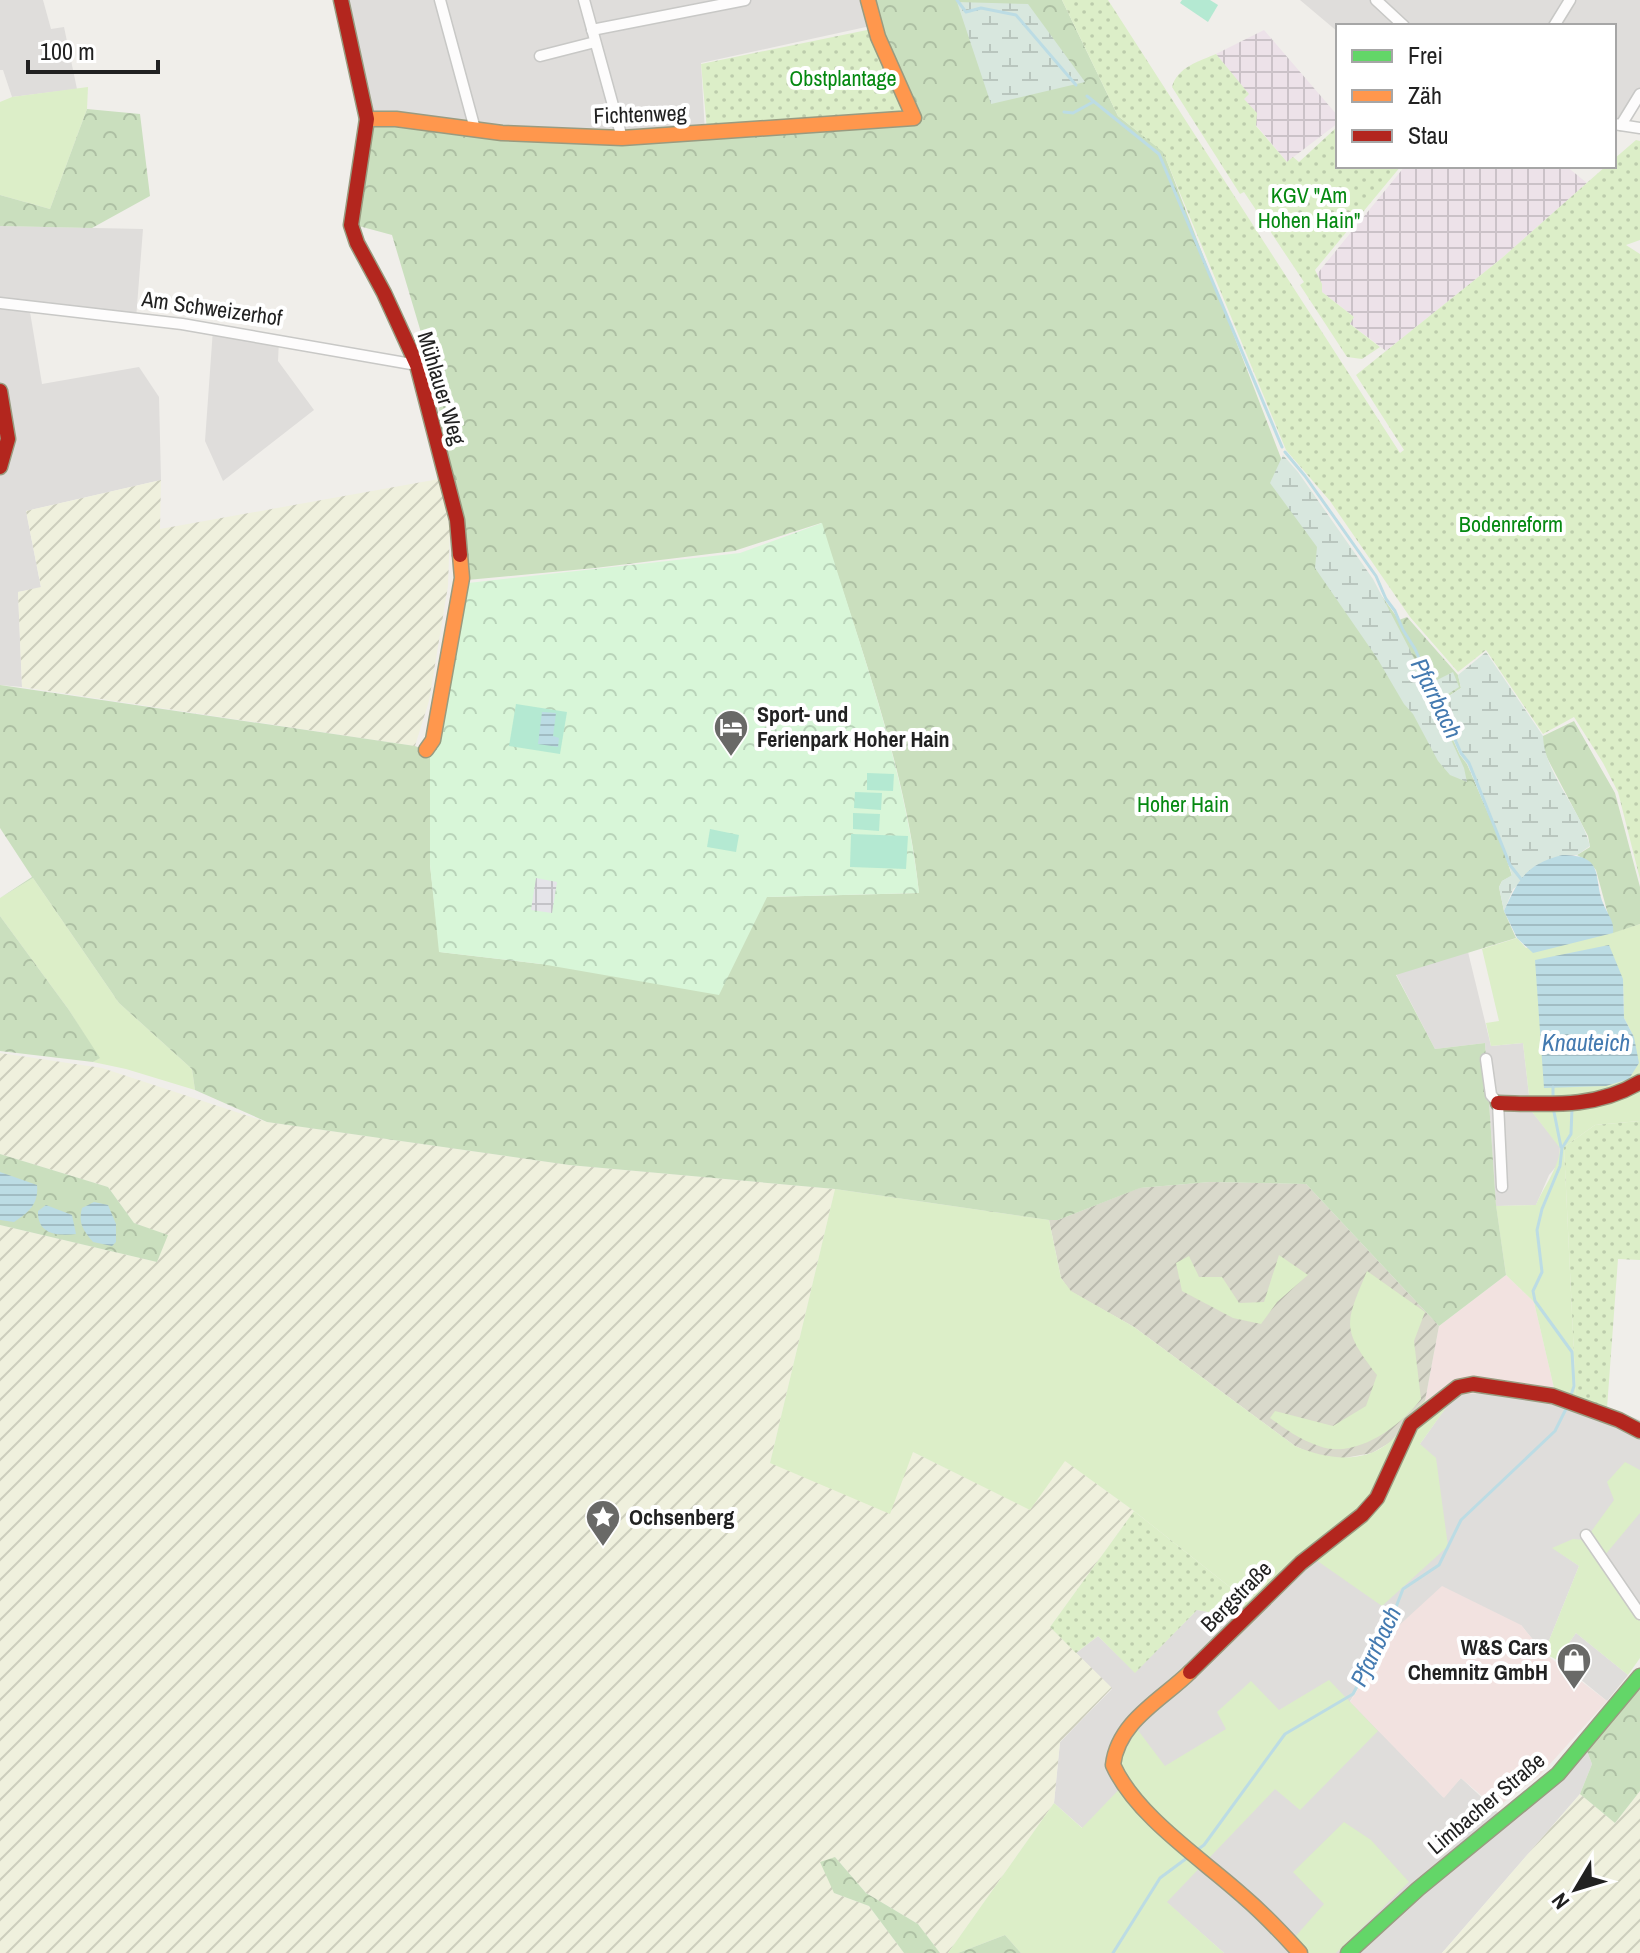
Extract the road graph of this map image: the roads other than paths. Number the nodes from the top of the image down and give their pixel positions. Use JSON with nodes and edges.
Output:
{"nodes":[{"id":1,"x":341,"y":0,"type":"edge"},
{"id":2,"x":440,"y":0,"type":"edge"},
{"id":3,"x":584,"y":0,"type":"edge"},
{"id":4,"x":745,"y":0,"type":"edge"},
{"id":5,"x":868,"y":0,"type":"edge"},
{"id":6,"x":1376,"y":0,"type":"edge"},
{"id":7,"x":1570,"y":0,"type":"edge"},
{"id":8,"x":1402,"y":24,"type":"edge"},
{"id":9,"x":1555,"y":24,"type":"edge"},
{"id":10,"x":592,"y":30,"type":"junction"},
{"id":11,"x":595,"y":42,"type":"junction"},
{"id":12,"x":540,"y":56,"type":"dead end"},
{"id":13,"x":1640,"y":94,"type":"edge"},
{"id":14,"x":367,"y":119,"type":"junction"},
{"id":15,"x":1617,"y":124,"type":"edge"},
{"id":16,"x":1640,"y":128,"type":"edge"},
{"id":17,"x":475,"y":129,"type":"junction"},
{"id":18,"x":622,"y":138,"type":"junction"},
{"id":19,"x":0,"y":303,"type":"edge"},
{"id":20,"x":417,"y":365,"type":"junction"},
{"id":21,"x":0,"y":391,"type":"edge"},
{"id":22,"x":0,"y":467,"type":"edge"},
{"id":23,"x":426,"y":750,"type":"dead end"},
{"id":24,"x":1486,"y":1059,"type":"dead end"},
{"id":25,"x":1640,"y":1082,"type":"edge"},
{"id":26,"x":1498,"y":1103,"type":"junction"},
{"id":27,"x":1502,"y":1187,"type":"dead end"},
{"id":28,"x":1640,"y":1428,"type":"edge"},
{"id":29,"x":1586,"y":1535,"type":"dead end"},
{"id":30,"x":1640,"y":1614,"type":"edge"},
{"id":31,"x":1640,"y":1676,"type":"edge"},
{"id":32,"x":1300,"y":1953,"type":"edge"},
{"id":33,"x":1348,"y":1953,"type":"edge"}],
"edges":[{"from":1,"to":14,"type":"street","name":"Mühlauer Weg"},
{"from":2,"to":17,"type":"street"},
{"from":3,"to":10,"type":"street"},
{"from":4,"to":10,"type":"street"},
{"from":5,"to":18,"type":"street","name":"Fichtenweg"},
{"from":6,"to":8,"type":"street"},
{"from":7,"to":9,"type":"street"},
{"from":10,"to":11,"type":"street"},
{"from":11,"to":12,"type":"street"},
{"from":11,"to":18,"type":"street"},
{"from":13,"to":15,"type":"street"},
{"from":14,"to":17,"type":"street","name":"Fichtenweg"},
{"from":14,"to":20,"type":"street","name":"Mühlauer Weg"},
{"from":15,"to":16,"type":"street"},
{"from":17,"to":18,"type":"street","name":"Fichtenweg"},
{"from":19,"to":20,"type":"street","name":"Am Schweizerhof"},
{"from":20,"to":23,"type":"street","name":"Mühlauer Weg"},
{"from":21,"to":22,"type":"street"},
{"from":24,"to":26,"type":"street"},
{"from":25,"to":26,"type":"street"},
{"from":26,"to":27,"type":"street"},
{"from":28,"to":32,"type":"street","name":"Bergstraße"},
{"from":29,"to":30,"type":"street"},
{"from":31,"to":33,"type":"street","name":"Limbacher Straße"}]}
